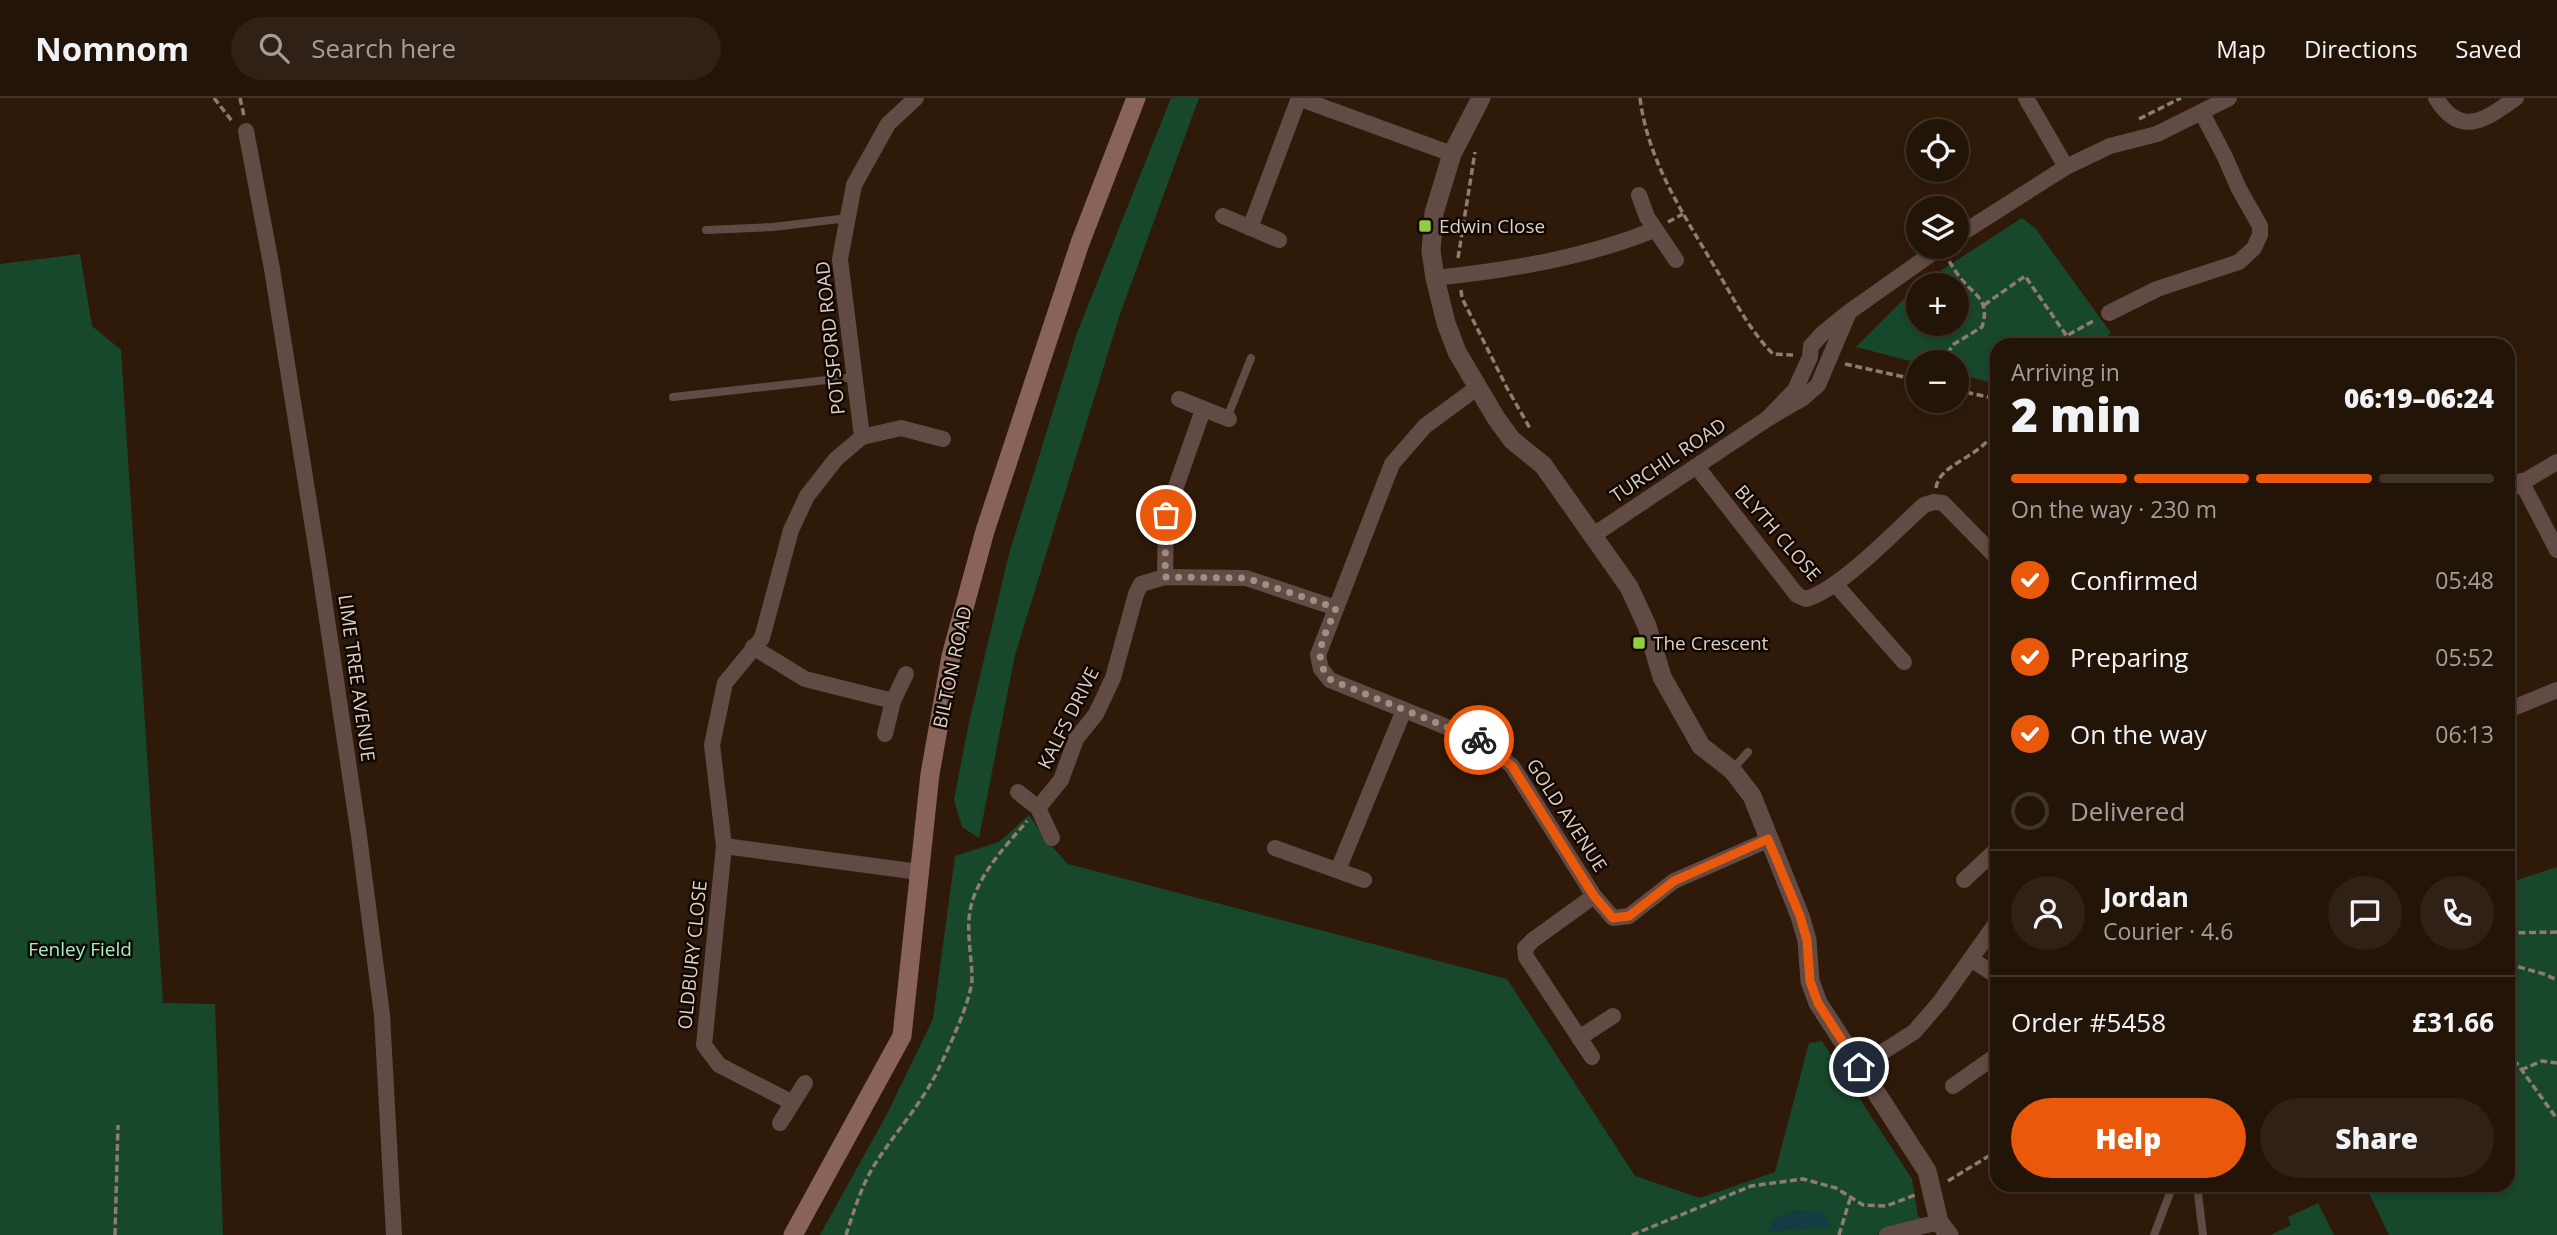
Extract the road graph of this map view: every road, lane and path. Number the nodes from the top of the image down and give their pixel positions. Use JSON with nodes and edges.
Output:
{"nodes":[{"id":1,"x":916,"y":98,"type":"edge"},
{"id":2,"x":1136,"y":98,"type":"edge"},
{"id":3,"x":1298,"y":98,"type":"edge"},
{"id":4,"x":1481,"y":98,"type":"edge"},
{"id":5,"x":1640,"y":98,"type":"edge"},
{"id":6,"x":2026,"y":98,"type":"edge"},
{"id":7,"x":2229,"y":98,"type":"edge"},
{"id":8,"x":2437,"y":98,"type":"edge"},
{"id":9,"x":2516,"y":98,"type":"edge"},
{"id":10,"x":2202,"y":113,"type":"junction"},
{"id":11,"x":246,"y":131,"type":"dead end"},
{"id":12,"x":1452,"y":154,"type":"junction"},
{"id":13,"x":2066,"y":167,"type":"junction"},
{"id":14,"x":1639,"y":195,"type":"dead end"},
{"id":15,"x":1223,"y":216,"type":"dead end"},
{"id":16,"x":848,"y":218,"type":"junction"},
{"id":17,"x":1250,"y":228,"type":"junction"},
{"id":18,"x":1969,"y":229,"type":"edge"},
{"id":19,"x":706,"y":230,"type":"dead end"},
{"id":20,"x":1654,"y":230,"type":"junction"},
{"id":21,"x":1279,"y":240,"type":"dead end"},
{"id":22,"x":1923,"y":259,"type":"edge"},
{"id":23,"x":1948,"y":259,"type":"edge"},
{"id":24,"x":1676,"y":260,"type":"dead end"},
{"id":25,"x":1435,"y":278,"type":"junction"},
{"id":26,"x":1984,"y":305,"type":"junction"},
{"id":27,"x":1849,"y":312,"type":"junction"},
{"id":28,"x":2109,"y":313,"type":"joint"},
{"id":29,"x":2067,"y":336,"type":"junction"},
{"id":30,"x":2063,"y":338,"type":"edge"},
{"id":31,"x":1950,"y":350,"type":"edge"},
{"id":32,"x":1810,"y":357,"type":"junction"},
{"id":33,"x":1251,"y":358,"type":"dead end"},
{"id":34,"x":1830,"y":360,"type":"junction"},
{"id":35,"x":854,"y":377,"type":"junction"},
{"id":36,"x":1906,"y":377,"type":"edge"},
{"id":37,"x":1478,"y":387,"type":"junction"},
{"id":38,"x":1969,"y":393,"type":"edge"},
{"id":39,"x":673,"y":397,"type":"dead end"},
{"id":40,"x":1990,"y":397,"type":"edge"},
{"id":41,"x":1180,"y":399,"type":"dead end"},
{"id":42,"x":1203,"y":410,"type":"junction"},
{"id":43,"x":1228,"y":419,"type":"joint"},
{"id":44,"x":1767,"y":419,"type":"junction"},
{"id":45,"x":862,"y":437,"type":"junction"},
{"id":46,"x":1990,"y":438,"type":"edge"},
{"id":47,"x":943,"y":439,"type":"dead end"},
{"id":48,"x":2557,"y":462,"type":"edge"},
{"id":49,"x":1698,"y":467,"type":"junction"},
{"id":50,"x":2515,"y":485,"type":"edge"},
{"id":51,"x":2515,"y":487,"type":"edge"},
{"id":52,"x":1935,"y":490,"type":"dead end"},
{"id":53,"x":1592,"y":536,"type":"junction"},
{"id":54,"x":2557,"y":550,"type":"edge"},
{"id":55,"x":1990,"y":551,"type":"edge"},
{"id":56,"x":1165,"y":577,"type":"junction"},
{"id":57,"x":1836,"y":584,"type":"junction"},
{"id":58,"x":1336,"y":608,"type":"junction"},
{"id":59,"x":753,"y":647,"type":"junction"},
{"id":60,"x":1904,"y":662,"type":"dead end"},
{"id":61,"x":906,"y":674,"type":"dead end"},
{"id":62,"x":2557,"y":690,"type":"edge"},
{"id":63,"x":893,"y":701,"type":"junction"},
{"id":64,"x":2515,"y":707,"type":"edge"},
{"id":65,"x":1404,"y":710,"type":"junction"},
{"id":66,"x":885,"y":734,"type":"dead end"},
{"id":67,"x":1748,"y":752,"type":"dead end"},
{"id":68,"x":1732,"y":770,"type":"junction"},
{"id":69,"x":1018,"y":792,"type":"dead end"},
{"id":70,"x":1038,"y":808,"type":"junction"},
{"id":71,"x":1052,"y":838,"type":"dead end"},
{"id":72,"x":1768,"y":839,"type":"junction"},
{"id":73,"x":724,"y":846,"type":"junction"},
{"id":74,"x":1275,"y":848,"type":"dead end"},
{"id":75,"x":1990,"y":856,"type":"edge"},
{"id":76,"x":1338,"y":870,"type":"junction"},
{"id":77,"x":919,"y":872,"type":"junction"},
{"id":78,"x":1364,"y":880,"type":"dead end"},
{"id":79,"x":1965,"y":880,"type":"dead end"},
{"id":80,"x":1594,"y":896,"type":"junction"},
{"id":81,"x":1990,"y":932,"type":"edge"},
{"id":82,"x":2557,"y":932,"type":"edge"},
{"id":83,"x":2515,"y":933,"type":"edge"},
{"id":84,"x":1971,"y":959,"type":"junction"},
{"id":85,"x":2515,"y":966,"type":"edge"},
{"id":86,"x":1990,"y":971,"type":"edge"},
{"id":87,"x":2557,"y":980,"type":"edge"},
{"id":88,"x":1613,"y":1016,"type":"dead end"},
{"id":89,"x":1579,"y":1038,"type":"junction"},
{"id":90,"x":1592,"y":1057,"type":"dead end"},
{"id":91,"x":1990,"y":1060,"type":"edge"},
{"id":92,"x":2515,"y":1061,"type":"edge"},
{"id":93,"x":2557,"y":1063,"type":"edge"},
{"id":94,"x":1859,"y":1067,"type":"junction"},
{"id":95,"x":2521,"y":1070,"type":"junction"},
{"id":96,"x":805,"y":1083,"type":"dead end"},
{"id":97,"x":1953,"y":1086,"type":"dead end"},
{"id":98,"x":791,"y":1102,"type":"junction"},
{"id":99,"x":2557,"y":1119,"type":"edge"},
{"id":100,"x":780,"y":1123,"type":"dead end"},
{"id":101,"x":118,"y":1125,"type":"dead end"},
{"id":102,"x":1990,"y":1155,"type":"edge"},
{"id":103,"x":1946,"y":1173,"type":"dead end"},
{"id":104,"x":1940,"y":1185,"type":"junction"},
{"id":105,"x":2170,"y":1192,"type":"edge"},
{"id":106,"x":2198,"y":1192,"type":"edge"},
{"id":107,"x":1850,"y":1199,"type":"junction"},
{"id":108,"x":1944,"y":1228,"type":"edge"},
{"id":109,"x":115,"y":1235,"type":"edge"},
{"id":110,"x":394,"y":1235,"type":"edge"},
{"id":111,"x":793,"y":1235,"type":"edge"},
{"id":112,"x":846,"y":1235,"type":"edge"},
{"id":113,"x":1632,"y":1235,"type":"edge"},
{"id":114,"x":1839,"y":1235,"type":"edge"},
{"id":115,"x":1887,"y":1235,"type":"edge"},
{"id":116,"x":2154,"y":1235,"type":"edge"},
{"id":117,"x":2203,"y":1235,"type":"edge"}],
"edges":[{"from":1,"to":16,"type":"street","name":"POTSFORD ROAD"},
{"from":2,"to":77,"type":"main road","name":"BILTON ROAD"},
{"from":3,"to":12,"type":"street"},
{"from":3,"to":17,"type":"street"},
{"from":4,"to":12,"type":"street"},
{"from":5,"to":32,"type":"path"},
{"from":6,"to":13,"type":"street"},
{"from":7,"to":10,"type":"street"},
{"from":8,"to":9,"type":"street"},
{"from":10,"to":13,"type":"street"},
{"from":10,"to":28,"type":"street"},
{"from":11,"to":110,"type":"street","name":"LIME TREE AVENUE"},
{"from":12,"to":25,"type":"street"},
{"from":13,"to":18,"type":"street"},
{"from":14,"to":20,"type":"street"},
{"from":15,"to":17,"type":"street"},
{"from":16,"to":19,"type":"lane"},
{"from":16,"to":35,"type":"street","name":"POTSFORD ROAD"},
{"from":17,"to":21,"type":"street"},
{"from":20,"to":24,"type":"street"},
{"from":20,"to":25,"type":"street"},
{"from":22,"to":27,"type":"street","name":"TURCHIL ROAD"},
{"from":23,"to":26,"type":"path"},
{"from":25,"to":37,"type":"street"},
{"from":26,"to":29,"type":"path"},
{"from":26,"to":31,"type":"path"},
{"from":27,"to":32,"type":"street","name":"TURCHIL ROAD"},
{"from":27,"to":34,"type":"street","name":"TURCHIL ROAD"},
{"from":28,"to":29,"type":"path"},
{"from":29,"to":30,"type":"path"},
{"from":32,"to":44,"type":"street","name":"TURCHIL ROAD"},
{"from":33,"to":43,"type":"lane"},
{"from":34,"to":36,"type":"path"},
{"from":34,"to":44,"type":"street","name":"TURCHIL ROAD"},
{"from":35,"to":39,"type":"lane"},
{"from":35,"to":45,"type":"street","name":"POTSFORD ROAD"},
{"from":37,"to":53,"type":"street"},
{"from":37,"to":58,"type":"street","name":"GOLD AVENUE"},
{"from":38,"to":40,"type":"path"},
{"from":41,"to":42,"type":"street"},
{"from":42,"to":43,"type":"street"},
{"from":42,"to":56,"type":"street"},
{"from":44,"to":49,"type":"street","name":"TURCHIL ROAD"},
{"from":45,"to":47,"type":"street"},
{"from":45,"to":59,"type":"street","name":"POTSFORD ROAD"},
{"from":46,"to":52,"type":"path"},
{"from":48,"to":50,"type":"street"},
{"from":49,"to":53,"type":"street","name":"TURCHIL ROAD"},
{"from":49,"to":57,"type":"street","name":"BLYTH CLOSE"},
{"from":51,"to":54,"type":"street"},
{"from":53,"to":68,"type":"street"},
{"from":55,"to":57,"type":"street","name":"BLYTH CLOSE"},
{"from":56,"to":58,"type":"street","name":"KALFS DRIVE"},
{"from":56,"to":70,"type":"street","name":"KALFS DRIVE"},
{"from":57,"to":60,"type":"street","name":"BLYTH CLOSE"},
{"from":58,"to":65,"type":"street","name":"GOLD AVENUE"},
{"from":59,"to":63,"type":"street"},
{"from":59,"to":73,"type":"street","name":"POTSFORD ROAD"},
{"from":61,"to":63,"type":"street"},
{"from":62,"to":64,"type":"street"},
{"from":63,"to":66,"type":"street"},
{"from":65,"to":76,"type":"street"},
{"from":65,"to":80,"type":"street","name":"GOLD AVENUE"},
{"from":67,"to":68,"type":"lane"},
{"from":68,"to":72,"type":"street"},
{"from":69,"to":70,"type":"street"},
{"from":70,"to":71,"type":"street"},
{"from":70,"to":112,"type":"path"},
{"from":72,"to":80,"type":"street","name":"GOLD AVENUE"},
{"from":72,"to":94,"type":"street"},
{"from":73,"to":77,"type":"street"},
{"from":73,"to":98,"type":"street","name":"OLDBURY CLOSE"},
{"from":74,"to":76,"type":"street"},
{"from":75,"to":79,"type":"street"},
{"from":76,"to":78,"type":"street"},
{"from":77,"to":111,"type":"main road","name":"BILTON ROAD"},
{"from":80,"to":89,"type":"street"},
{"from":81,"to":84,"type":"street"},
{"from":82,"to":83,"type":"path"},
{"from":84,"to":86,"type":"street"},
{"from":84,"to":94,"type":"street"},
{"from":85,"to":87,"type":"path"},
{"from":88,"to":89,"type":"street"},
{"from":89,"to":90,"type":"street"},
{"from":91,"to":97,"type":"street"},
{"from":92,"to":95,"type":"path"},
{"from":93,"to":95,"type":"path"},
{"from":94,"to":104,"type":"street"},
{"from":95,"to":99,"type":"path"},
{"from":96,"to":98,"type":"street"},
{"from":98,"to":100,"type":"street"},
{"from":101,"to":109,"type":"path"},
{"from":102,"to":104,"type":"path"},
{"from":103,"to":104,"type":"path"},
{"from":104,"to":107,"type":"path"},
{"from":104,"to":108,"type":"street"},
{"from":105,"to":116,"type":"lane"},
{"from":106,"to":117,"type":"lane"},
{"from":107,"to":113,"type":"path"},
{"from":107,"to":114,"type":"path"},
{"from":108,"to":115,"type":"street"}]}
